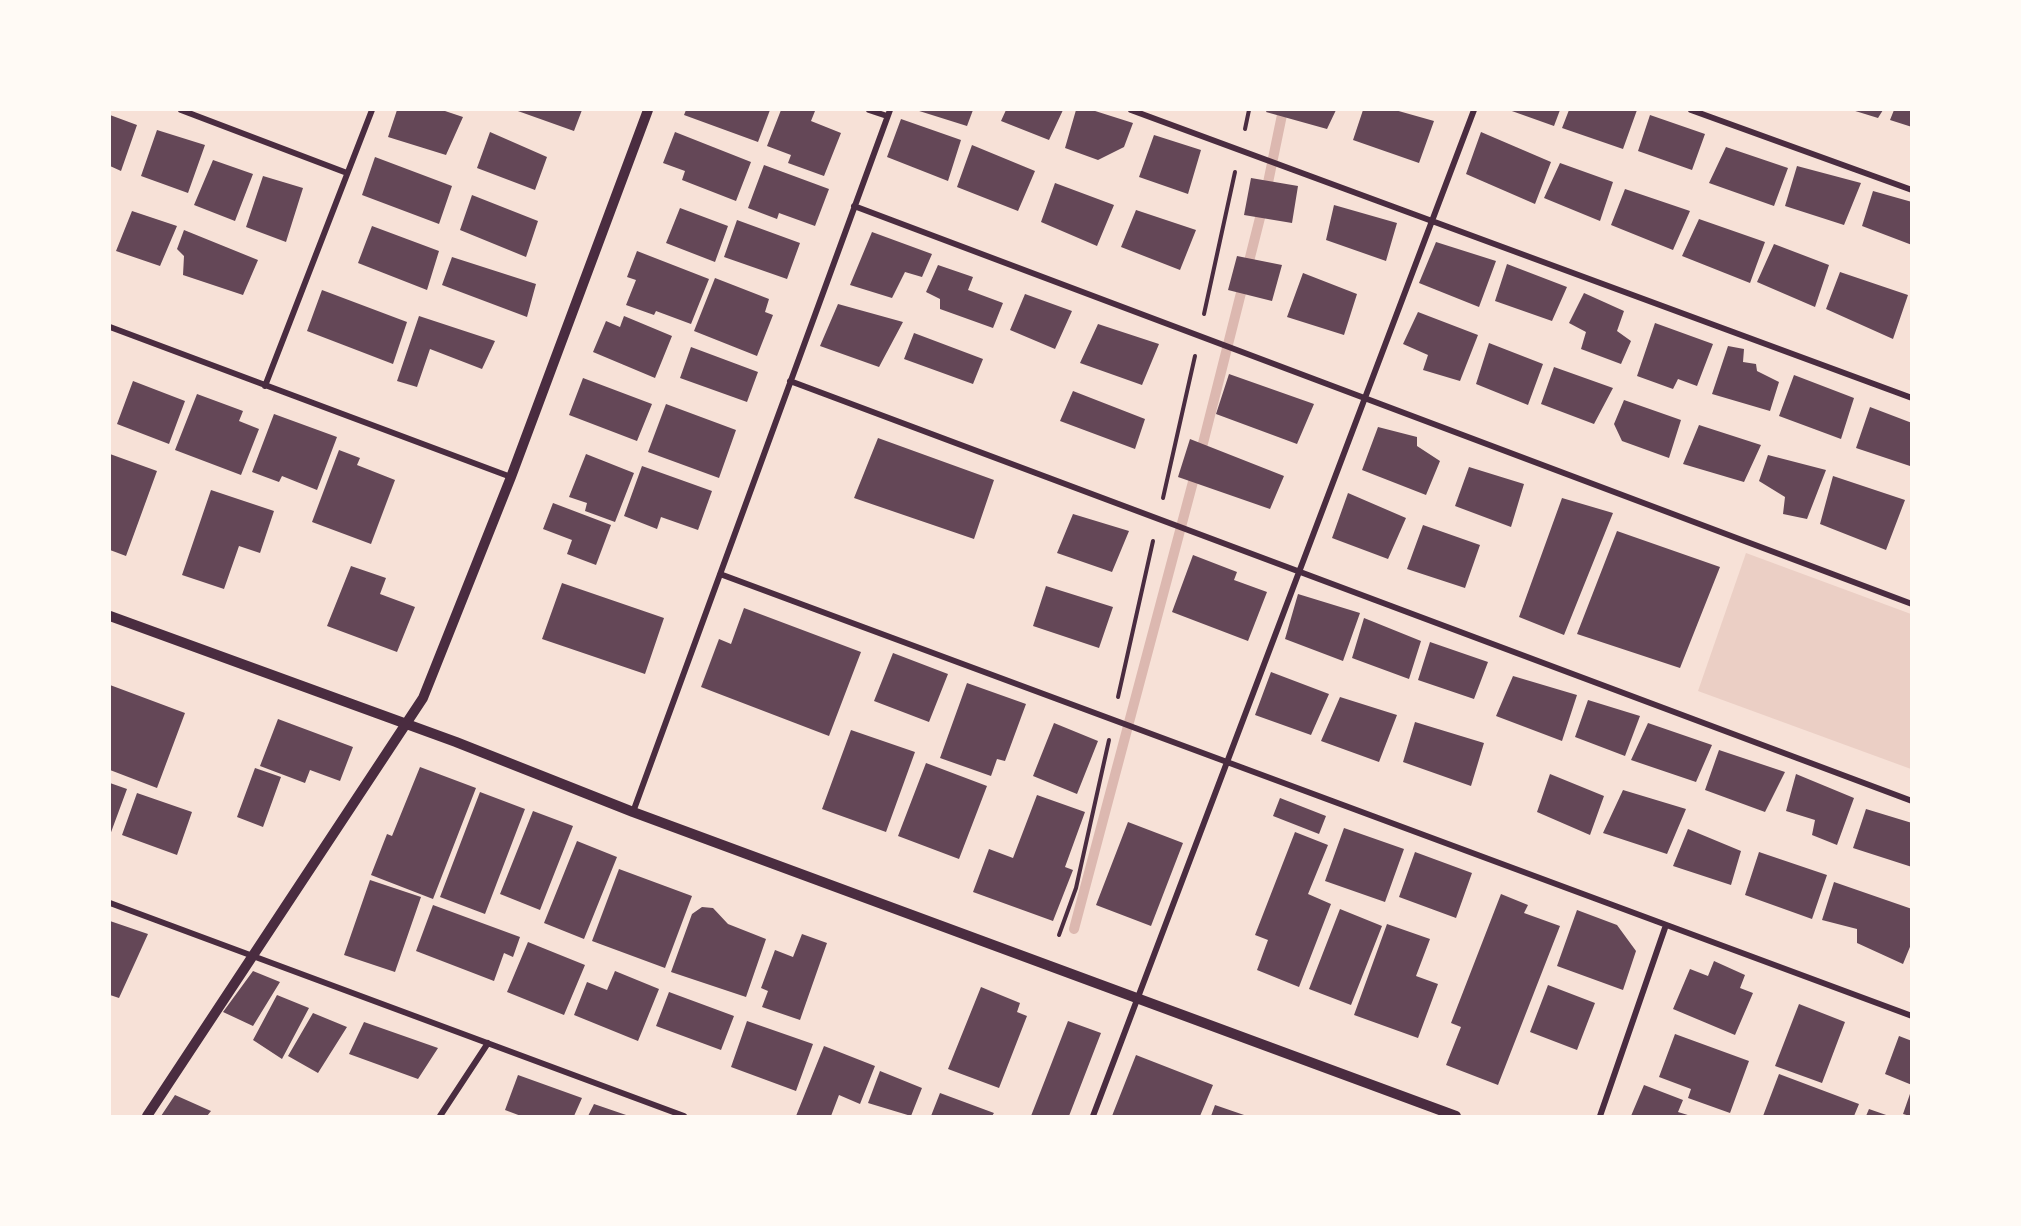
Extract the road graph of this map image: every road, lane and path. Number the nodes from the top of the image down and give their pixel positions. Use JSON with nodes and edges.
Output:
{"nodes":[{"id":1,"x":180,"y":110,"type":"edge"},
{"id":2,"x":372,"y":110,"type":"edge"},
{"id":3,"x":648,"y":110,"type":"edge"},
{"id":4,"x":869,"y":110,"type":"edge"},
{"id":5,"x":1131,"y":110,"type":"edge"},
{"id":6,"x":1474,"y":110,"type":"edge"},
{"id":7,"x":1691,"y":110,"type":"edge"},
{"id":8,"x":889,"y":113,"type":"edge"},
{"id":9,"x":347,"y":173,"type":"junction"},
{"id":10,"x":1911,"y":190,"type":"edge"},
{"id":11,"x":854,"y":206,"type":"junction"},
{"id":12,"x":1431,"y":221,"type":"junction"},
{"id":13,"x":110,"y":327,"type":"edge"},
{"id":14,"x":790,"y":381,"type":"junction"},
{"id":15,"x":265,"y":386,"type":"junction"},
{"id":16,"x":1911,"y":398,"type":"edge"},
{"id":17,"x":1364,"y":399,"type":"junction"},
{"id":18,"x":511,"y":477,"type":"junction"},
{"id":19,"x":1298,"y":571,"type":"junction"},
{"id":20,"x":720,"y":573,"type":"junction"},
{"id":21,"x":1911,"y":604,"type":"edge"},
{"id":22,"x":110,"y":616,"type":"edge"},
{"id":23,"x":406,"y":725,"type":"junction"},
{"id":24,"x":1226,"y":761,"type":"junction"},
{"id":25,"x":1911,"y":801,"type":"edge"},
{"id":26,"x":633,"y":812,"type":"junction"},
{"id":27,"x":110,"y":903,"type":"edge"},
{"id":28,"x":1666,"y":925,"type":"junction"},
{"id":29,"x":254,"y":957,"type":"junction"},
{"id":30,"x":1138,"y":999,"type":"junction"},
{"id":31,"x":1911,"y":1016,"type":"edge"},
{"id":32,"x":488,"y":1043,"type":"junction"},
{"id":33,"x":147,"y":1116,"type":"edge"},
{"id":34,"x":440,"y":1116,"type":"edge"},
{"id":35,"x":684,"y":1116,"type":"edge"},
{"id":36,"x":1093,"y":1116,"type":"edge"},
{"id":37,"x":1456,"y":1116,"type":"edge"},
{"id":38,"x":1600,"y":1116,"type":"edge"}],
"edges":[{"from":1,"to":9,"type":"street"},
{"from":2,"to":9,"type":"street"},
{"from":3,"to":18,"type":"street"},
{"from":4,"to":8,"type":"street"},
{"from":5,"to":12,"type":"street"},
{"from":6,"to":12,"type":"street"},
{"from":7,"to":10,"type":"street"},
{"from":8,"to":11,"type":"street"},
{"from":9,"to":15,"type":"street"},
{"from":11,"to":14,"type":"street"},
{"from":11,"to":17,"type":"street"},
{"from":12,"to":16,"type":"street"},
{"from":12,"to":17,"type":"street"},
{"from":13,"to":15,"type":"street"},
{"from":14,"to":19,"type":"street"},
{"from":14,"to":20,"type":"street"},
{"from":15,"to":18,"type":"street"},
{"from":17,"to":19,"type":"street"},
{"from":17,"to":21,"type":"street"},
{"from":18,"to":23,"type":"street"},
{"from":19,"to":24,"type":"street"},
{"from":19,"to":25,"type":"street"},
{"from":20,"to":24,"type":"street"},
{"from":20,"to":26,"type":"street"},
{"from":22,"to":23,"type":"street"},
{"from":23,"to":26,"type":"street"},
{"from":23,"to":29,"type":"street"},
{"from":24,"to":28,"type":"street"},
{"from":24,"to":30,"type":"street"},
{"from":26,"to":30,"type":"street"},
{"from":27,"to":29,"type":"street"},
{"from":28,"to":31,"type":"street"},
{"from":28,"to":38,"type":"street"},
{"from":29,"to":32,"type":"street"},
{"from":29,"to":33,"type":"street"},
{"from":30,"to":36,"type":"street"},
{"from":30,"to":37,"type":"street"},
{"from":32,"to":34,"type":"street"},
{"from":32,"to":35,"type":"street"}]}
